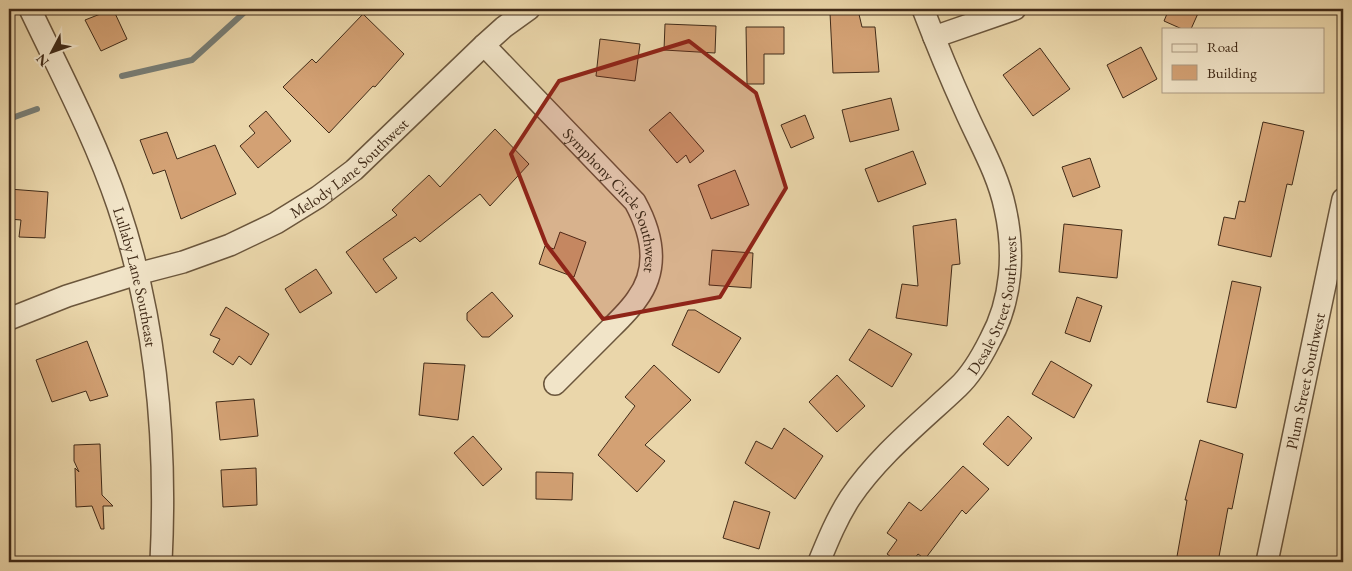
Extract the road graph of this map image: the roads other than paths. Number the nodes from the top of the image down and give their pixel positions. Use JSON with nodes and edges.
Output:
{"nodes":[{"id":1,"x":30,"y":9,"type":"edge"},
{"id":2,"x":529,"y":9,"type":"edge"},
{"id":3,"x":923,"y":9,"type":"edge"},
{"id":4,"x":1015,"y":9,"type":"edge"},
{"id":5,"x":934,"y":37,"type":"junction"},
{"id":6,"x":484,"y":45,"type":"junction"},
{"id":7,"x":1343,"y":199,"type":"edge"},
{"id":8,"x":137,"y":274,"type":"junction"},
{"id":9,"x":9,"y":319,"type":"edge"},
{"id":10,"x":555,"y":384,"type":"dead end"},
{"id":11,"x":161,"y":562,"type":"edge"},
{"id":12,"x":819,"y":562,"type":"edge"},
{"id":13,"x":1267,"y":562,"type":"edge"}],
"edges":[{"from":1,"to":8,"type":"street","name":"Lullaby Lane Southeast"},
{"from":2,"to":6,"type":"street","name":"Melody Lane Southwest"},
{"from":3,"to":5,"type":"street","name":"Desale Street Southwest"},
{"from":4,"to":5,"type":"street"},
{"from":5,"to":12,"type":"street","name":"Desale Street Southwest"},
{"from":6,"to":8,"type":"street","name":"Melody Lane Southwest"},
{"from":6,"to":10,"type":"street","name":"Symphony Circle Southwest"},
{"from":7,"to":13,"type":"street","name":"Plum Street Southwest"},
{"from":8,"to":9,"type":"street","name":"Melody Lane Southwest"},
{"from":8,"to":11,"type":"street","name":"Lullaby Lane Southeast"}]}
